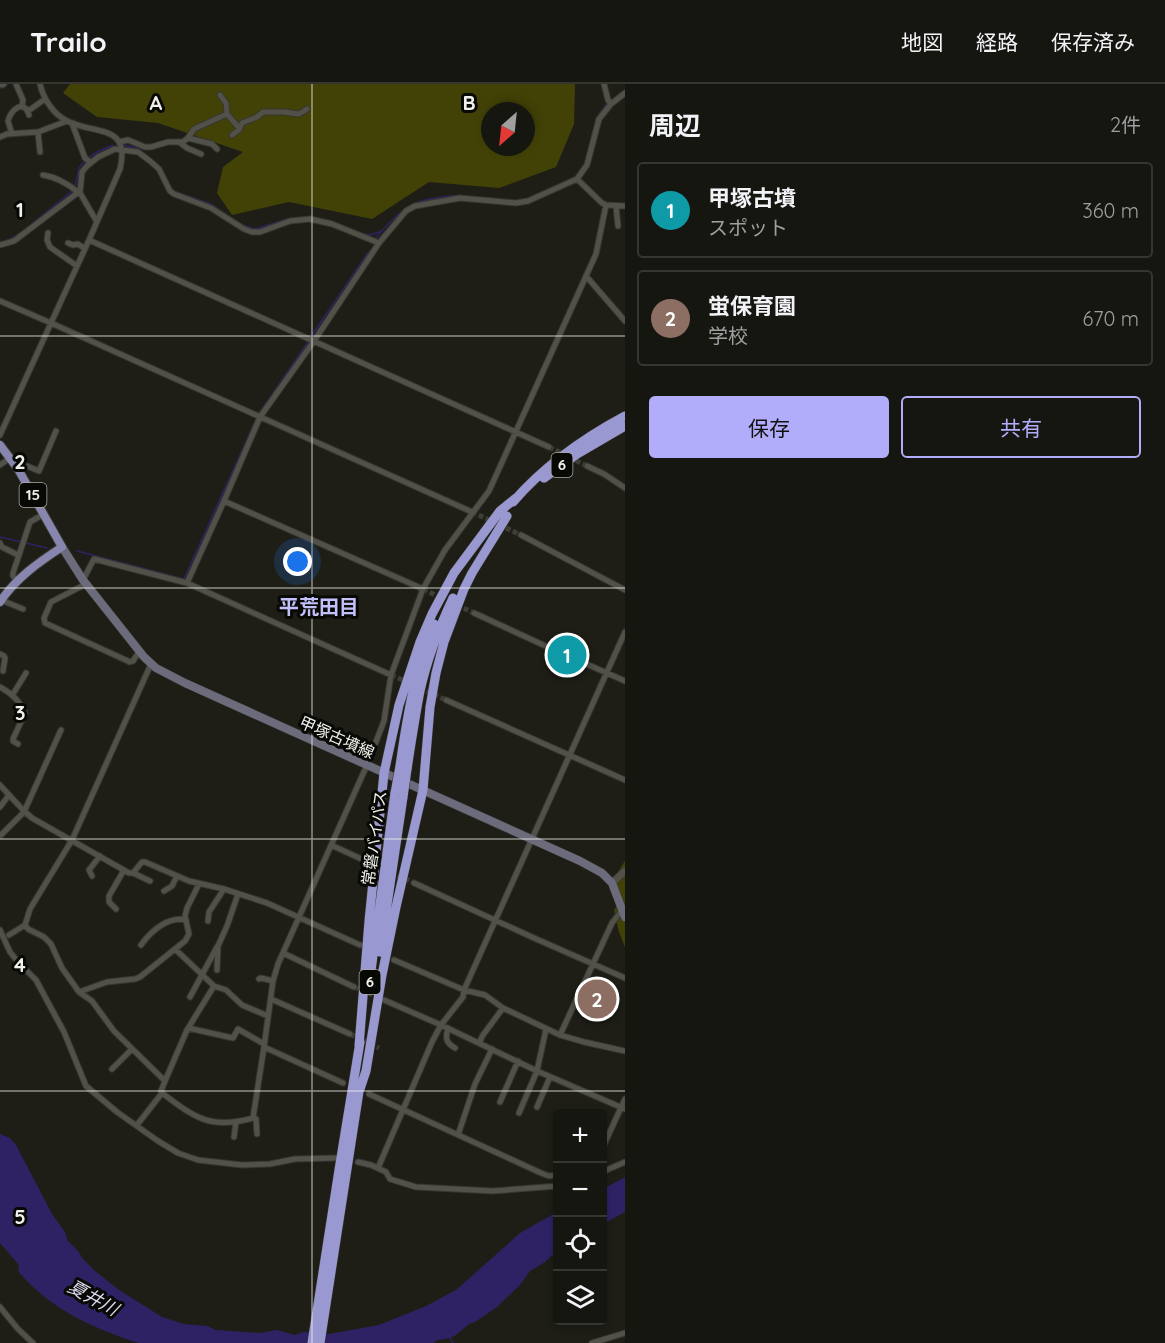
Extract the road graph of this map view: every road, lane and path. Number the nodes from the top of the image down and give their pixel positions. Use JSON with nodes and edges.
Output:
{"nodes":[{"id":1,"x":16,"y":84,"type":"edge"},
{"id":2,"x":604,"y":84,"type":"edge"},
{"id":3,"x":40,"y":85,"type":"edge"},
{"id":4,"x":625,"y":93,"type":"edge"},
{"id":5,"x":220,"y":95,"type":"dead end"},
{"id":6,"x":45,"y":99,"type":"junction"},
{"id":7,"x":610,"y":102,"type":"junction"},
{"id":8,"x":307,"y":109,"type":"dead end"},
{"id":9,"x":26,"y":111,"type":"junction"},
{"id":10,"x":227,"y":114,"type":"junction"},
{"id":11,"x":70,"y":122,"type":"junction"},
{"id":12,"x":239,"y":128,"type":"junction"},
{"id":13,"x":38,"y":132,"type":"junction"},
{"id":14,"x":12,"y":134,"type":"junction"},
{"id":15,"x":232,"y":135,"type":"dead end"},
{"id":16,"x":0,"y":137,"type":"edge"},
{"id":17,"x":188,"y":138,"type":"junction"},
{"id":18,"x":119,"y":142,"type":"junction"},
{"id":19,"x":179,"y":142,"type":"junction"},
{"id":20,"x":122,"y":149,"type":"junction"},
{"id":21,"x":217,"y":149,"type":"dead end"},
{"id":22,"x":40,"y":152,"type":"dead end"},
{"id":23,"x":201,"y":154,"type":"dead end"},
{"id":24,"x":88,"y":160,"type":"junction"},
{"id":25,"x":43,"y":175,"type":"dead end"},
{"id":26,"x":577,"y":179,"type":"junction"},
{"id":27,"x":76,"y":190,"type":"junction"},
{"id":28,"x":606,"y":205,"type":"junction"},
{"id":29,"x":616,"y":206,"type":"junction"},
{"id":30,"x":625,"y":206,"type":"edge"},
{"id":31,"x":97,"y":222,"type":"junction"},
{"id":32,"x":618,"y":226,"type":"dead end"},
{"id":33,"x":48,"y":232,"type":"dead end"},
{"id":34,"x":47,"y":240,"type":"junction"},
{"id":35,"x":89,"y":240,"type":"junction"},
{"id":36,"x":376,"y":241,"type":"junction"},
{"id":37,"x":40,"y":243,"type":"dead end"},
{"id":38,"x":68,"y":243,"type":"dead end"},
{"id":39,"x":0,"y":245,"type":"edge"},
{"id":40,"x":85,"y":249,"type":"junction"},
{"id":41,"x":77,"y":266,"type":"junction"},
{"id":42,"x":586,"y":276,"type":"junction"},
{"id":43,"x":0,"y":301,"type":"edge"},
{"id":44,"x":625,"y":321,"type":"edge"},
{"id":45,"x":51,"y":323,"type":"junction"},
{"id":46,"x":314,"y":341,"type":"junction"},
{"id":47,"x":625,"y":416,"type":"edge"},
{"id":48,"x":258,"y":417,"type":"junction"},
{"id":49,"x":625,"y":426,"type":"edge"},
{"id":50,"x":56,"y":431,"type":"dead end"},
{"id":51,"x":516,"y":432,"type":"junction"},
{"id":52,"x":0,"y":435,"type":"edge"},
{"id":53,"x":0,"y":445,"type":"edge"},
{"id":54,"x":549,"y":447,"type":"tunnel mouth"},
{"id":55,"x":9,"y":458,"type":"junction"},
{"id":56,"x":0,"y":465,"type":"edge"},
{"id":57,"x":587,"y":466,"type":"tunnel mouth"},
{"id":58,"x":18,"y":469,"type":"junction"},
{"id":59,"x":625,"y":488,"type":"edge"},
{"id":60,"x":516,"y":498,"type":"junction"},
{"id":61,"x":224,"y":501,"type":"junction"},
{"id":62,"x":472,"y":512,"type":"junction"},
{"id":63,"x":44,"y":514,"type":"junction"},
{"id":64,"x":507,"y":516,"type":"junction"},
{"id":65,"x":521,"y":535,"type":"tunnel mouth"},
{"id":66,"x":0,"y":543,"type":"edge"},
{"id":67,"x":62,"y":546,"type":"junction"},
{"id":68,"x":18,"y":555,"type":"junction"},
{"id":69,"x":17,"y":581,"type":"junction"},
{"id":70,"x":85,"y":582,"type":"junction"},
{"id":71,"x":187,"y":583,"type":"junction"},
{"id":72,"x":423,"y":590,"type":"junction"},
{"id":73,"x":625,"y":590,"type":"edge"},
{"id":74,"x":1,"y":601,"type":"edge"},
{"id":75,"x":23,"y":609,"type":"dead end"},
{"id":76,"x":474,"y":613,"type":"tunnel mouth"},
{"id":77,"x":625,"y":632,"type":"edge"},
{"id":78,"x":140,"y":652,"type":"junction"},
{"id":79,"x":0,"y":654,"type":"edge"},
{"id":80,"x":150,"y":664,"type":"junction"},
{"id":81,"x":3,"y":671,"type":"dead end"},
{"id":82,"x":26,"y":673,"type":"dead end"},
{"id":83,"x":606,"y":673,"type":"junction"},
{"id":84,"x":391,"y":675,"type":"junction"},
{"id":85,"x":625,"y":681,"type":"edge"},
{"id":86,"x":0,"y":687,"type":"edge"},
{"id":87,"x":13,"y":694,"type":"junction"},
{"id":88,"x":446,"y":700,"type":"tunnel mouth"},
{"id":89,"x":61,"y":730,"type":"dead end"},
{"id":90,"x":18,"y":744,"type":"dead end"},
{"id":91,"x":570,"y":756,"type":"junction"},
{"id":92,"x":367,"y":765,"type":"junction"},
{"id":93,"x":403,"y":768,"type":"junction"},
{"id":94,"x":384,"y":773,"type":"junction"},
{"id":95,"x":625,"y":780,"type":"edge"},
{"id":96,"x":0,"y":785,"type":"edge"},
{"id":97,"x":423,"y":790,"type":"junction"},
{"id":98,"x":5,"y":794,"type":"edge"},
{"id":99,"x":399,"y":795,"type":"junction"},
{"id":100,"x":0,"y":807,"type":"edge"},
{"id":101,"x":24,"y":812,"type":"junction"},
{"id":102,"x":1,"y":835,"type":"edge"},
{"id":103,"x":72,"y":840,"type":"junction"},
{"id":104,"x":531,"y":840,"type":"junction"},
{"id":105,"x":332,"y":845,"type":"junction"},
{"id":106,"x":100,"y":856,"type":"junction"},
{"id":107,"x":368,"y":862,"type":"dead end"},
{"id":108,"x":124,"y":870,"type":"junction"},
{"id":109,"x":625,"y":871,"type":"edge"},
{"id":110,"x":134,"y":873,"type":"junction"},
{"id":111,"x":92,"y":876,"type":"dead end"},
{"id":112,"x":177,"y":876,"type":"junction"},
{"id":113,"x":150,"y":881,"type":"dead end"},
{"id":114,"x":414,"y":883,"type":"tunnel mouth"},
{"id":115,"x":612,"y":883,"type":"junction"},
{"id":116,"x":199,"y":884,"type":"junction"},
{"id":117,"x":224,"y":889,"type":"junction"},
{"id":118,"x":164,"y":891,"type":"dead end"},
{"id":119,"x":238,"y":894,"type":"junction"},
{"id":120,"x":116,"y":909,"type":"dead end"},
{"id":121,"x":624,"y":913,"type":"edge"},
{"id":122,"x":299,"y":917,"type":"junction"},
{"id":123,"x":495,"y":919,"type":"junction"},
{"id":124,"x":186,"y":920,"type":"junction"},
{"id":125,"x":208,"y":921,"type":"dead end"},
{"id":126,"x":25,"y":924,"type":"junction"},
{"id":127,"x":0,"y":930,"type":"edge"},
{"id":128,"x":9,"y":935,"type":"dead end"},
{"id":129,"x":141,"y":945,"type":"dead end"},
{"id":130,"x":360,"y":945,"type":"dead end"},
{"id":131,"x":218,"y":946,"type":"junction"},
{"id":132,"x":175,"y":948,"type":"junction"},
{"id":133,"x":283,"y":954,"type":"junction"},
{"id":134,"x":394,"y":960,"type":"dead end"},
{"id":135,"x":593,"y":964,"type":"junction"},
{"id":136,"x":217,"y":970,"type":"dead end"},
{"id":137,"x":203,"y":974,"type":"junction"},
{"id":138,"x":625,"y":978,"type":"edge"},
{"id":139,"x":259,"y":979,"type":"dead end"},
{"id":140,"x":273,"y":981,"type":"junction"},
{"id":141,"x":214,"y":986,"type":"junction"},
{"id":142,"x":354,"y":987,"type":"tunnel mouth"},
{"id":143,"x":464,"y":990,"type":"junction"},
{"id":144,"x":79,"y":992,"type":"junction"},
{"id":145,"x":190,"y":997,"type":"dead end"},
{"id":146,"x":271,"y":999,"type":"junction"},
{"id":147,"x":384,"y":1000,"type":"tunnel mouth"},
{"id":148,"x":503,"y":1008,"type":"junction"},
{"id":149,"x":268,"y":1016,"type":"junction"},
{"id":150,"x":441,"y":1025,"type":"junction"},
{"id":151,"x":188,"y":1028,"type":"junction"},
{"id":152,"x":448,"y":1028,"type":"junction"},
{"id":153,"x":546,"y":1029,"type":"junction"},
{"id":154,"x":350,"y":1034,"type":"tunnel mouth"},
{"id":155,"x":560,"y":1035,"type":"junction"},
{"id":156,"x":479,"y":1043,"type":"junction"},
{"id":157,"x":264,"y":1046,"type":"junction"},
{"id":158,"x":359,"y":1046,"type":"junction"},
{"id":159,"x":454,"y":1048,"type":"dead end"},
{"id":160,"x":132,"y":1049,"type":"junction"},
{"id":161,"x":492,"y":1049,"type":"junction"},
{"id":162,"x":625,"y":1051,"type":"edge"},
{"id":163,"x":518,"y":1061,"type":"junction"},
{"id":164,"x":112,"y":1070,"type":"dead end"},
{"id":165,"x":537,"y":1071,"type":"junction"},
{"id":166,"x":550,"y":1077,"type":"junction"},
{"id":167,"x":165,"y":1081,"type":"junction"},
{"id":168,"x":343,"y":1083,"type":"dead end"},
{"id":169,"x":364,"y":1092,"type":"junction"},
{"id":170,"x":162,"y":1094,"type":"junction"},
{"id":171,"x":625,"y":1099,"type":"edge"},
{"id":172,"x":500,"y":1102,"type":"dead end"},
{"id":173,"x":537,"y":1107,"type":"dead end"},
{"id":174,"x":623,"y":1109,"type":"edge"},
{"id":175,"x":404,"y":1110,"type":"junction"},
{"id":176,"x":519,"y":1113,"type":"dead end"},
{"id":177,"x":256,"y":1119,"type":"dead end"},
{"id":178,"x":236,"y":1122,"type":"junction"},
{"id":179,"x":137,"y":1125,"type":"junction"},
{"id":180,"x":258,"y":1134,"type":"dead end"},
{"id":181,"x":458,"y":1135,"type":"junction"},
{"id":182,"x":234,"y":1137,"type":"dead end"},
{"id":183,"x":607,"y":1141,"type":"edge"},
{"id":184,"x":336,"y":1158,"type":"dead end"},
{"id":185,"x":358,"y":1162,"type":"dead end"},
{"id":186,"x":625,"y":1162,"type":"edge"},
{"id":187,"x":378,"y":1168,"type":"junction"},
{"id":188,"x":607,"y":1169,"type":"edge"},
{"id":189,"x":343,"y":1170,"type":"junction"},
{"id":190,"x":553,"y":1176,"type":"edge"},
{"id":191,"x":553,"y":1186,"type":"edge"},
{"id":192,"x":0,"y":1307,"type":"edge"},
{"id":193,"x":625,"y":1334,"type":"edge"},
{"id":194,"x":33,"y":1343,"type":"edge"},
{"id":195,"x":312,"y":1343,"type":"edge"},
{"id":196,"x":320,"y":1343,"type":"edge"},
{"id":197,"x":592,"y":1343,"type":"edge"}],
"edges":[{"from":1,"to":9,"type":"street"},
{"from":2,"to":7,"type":"street"},
{"from":3,"to":6,"type":"street"},
{"from":4,"to":7,"type":"street"},
{"from":5,"to":10,"type":"street"},
{"from":6,"to":9,"type":"street"},
{"from":6,"to":11,"type":"street"},
{"from":7,"to":26,"type":"street"},
{"from":8,"to":12,"type":"street"},
{"from":9,"to":14,"type":"street"},
{"from":10,"to":12,"type":"street"},
{"from":10,"to":17,"type":"street"},
{"from":11,"to":13,"type":"street"},
{"from":11,"to":18,"type":"street"},
{"from":11,"to":24,"type":"street"},
{"from":12,"to":15,"type":"street"},
{"from":13,"to":14,"type":"street"},
{"from":13,"to":22,"type":"street"},
{"from":14,"to":16,"type":"street"},
{"from":17,"to":19,"type":"street"},
{"from":17,"to":21,"type":"street"},
{"from":18,"to":19,"type":"street"},
{"from":18,"to":20,"type":"street"},
{"from":19,"to":23,"type":"street"},
{"from":20,"to":24,"type":"street"},
{"from":20,"to":31,"type":"street"},
{"from":20,"to":36,"type":"street"},
{"from":24,"to":27,"type":"street"},
{"from":25,"to":27,"type":"street"},
{"from":26,"to":28,"type":"street"},
{"from":26,"to":36,"type":"street"},
{"from":27,"to":31,"type":"street"},
{"from":27,"to":39,"type":"street"},
{"from":28,"to":29,"type":"street"},
{"from":28,"to":42,"type":"street"},
{"from":29,"to":30,"type":"street"},
{"from":29,"to":32,"type":"street"},
{"from":31,"to":35,"type":"street"},
{"from":33,"to":34,"type":"street"},
{"from":34,"to":37,"type":"street"},
{"from":34,"to":41,"type":"street"},
{"from":35,"to":40,"type":"street"},
{"from":35,"to":46,"type":"street"},
{"from":36,"to":46,"type":"street"},
{"from":38,"to":40,"type":"street"},
{"from":40,"to":41,"type":"street"},
{"from":41,"to":45,"type":"street"},
{"from":42,"to":44,"type":"street"},
{"from":42,"to":51,"type":"street"},
{"from":43,"to":45,"type":"street"},
{"from":45,"to":48,"type":"street"},
{"from":45,"to":52,"type":"street"},
{"from":46,"to":48,"type":"street"},
{"from":46,"to":51,"type":"street"},
{"from":47,"to":60,"type":"highway","name":"常磐バイパス","number":"6"},
{"from":48,"to":61,"type":"street"},
{"from":48,"to":62,"type":"street"},
{"from":49,"to":64,"type":"highway","name":"常磐バイパス","number":"6"},
{"from":50,"to":58,"type":"street"},
{"from":51,"to":54,"type":"street"},
{"from":51,"to":62,"type":"street"},
{"from":53,"to":55,"type":"main road","number":"15"},
{"from":55,"to":56,"type":"street"},
{"from":55,"to":58,"type":"main road","number":"15"},
{"from":57,"to":59,"type":"street"},
{"from":58,"to":63,"type":"main road","number":"15"},
{"from":60,"to":93,"type":"highway","name":"常磐バイパス","number":"6"},
{"from":60,"to":94,"type":"highway"},
{"from":61,"to":71,"type":"street"},
{"from":61,"to":72,"type":"street"},
{"from":62,"to":72,"type":"street"},
{"from":63,"to":67,"type":"main road","number":"15"},
{"from":63,"to":68,"type":"street"},
{"from":64,"to":93,"type":"highway","name":"常磐バイパス","number":"6"},
{"from":64,"to":97,"type":"highway"},
{"from":65,"to":73,"type":"street"},
{"from":66,"to":68,"type":"street"},
{"from":67,"to":69,"type":"main road"},
{"from":67,"to":70,"type":"main road","name":"甲塚古墳線"},
{"from":68,"to":69,"type":"street"},
{"from":69,"to":74,"type":"main road"},
{"from":70,"to":71,"type":"street"},
{"from":70,"to":78,"type":"main road","name":"甲塚古墳線"},
{"from":70,"to":78,"type":"street"},
{"from":71,"to":84,"type":"street"},
{"from":72,"to":84,"type":"street"},
{"from":74,"to":75,"type":"street"},
{"from":76,"to":83,"type":"street"},
{"from":77,"to":83,"type":"street"},
{"from":78,"to":80,"type":"main road","name":"甲塚古墳線"},
{"from":79,"to":81,"type":"street"},
{"from":80,"to":92,"type":"main road","name":"甲塚古墳線"},
{"from":80,"to":103,"type":"street"},
{"from":82,"to":87,"type":"street"},
{"from":83,"to":85,"type":"street"},
{"from":83,"to":91,"type":"street"},
{"from":84,"to":92,"type":"street"},
{"from":86,"to":87,"type":"street"},
{"from":87,"to":90,"type":"street"},
{"from":88,"to":91,"type":"street"},
{"from":89,"to":101,"type":"street"},
{"from":91,"to":95,"type":"street"},
{"from":91,"to":104,"type":"street"},
{"from":92,"to":94,"type":"main road","name":"甲塚古墳線"},
{"from":92,"to":105,"type":"street"},
{"from":93,"to":99,"type":"highway","name":"常磐バイパス","number":"6","bridge":true},
{"from":94,"to":97,"type":"main road","name":"甲塚古墳線"},
{"from":94,"to":158,"type":"highway"},
{"from":96,"to":98,"type":"street"},
{"from":97,"to":104,"type":"main road","name":"甲塚古墳線"},
{"from":97,"to":169,"type":"highway"},
{"from":98,"to":100,"type":"street"},
{"from":98,"to":101,"type":"street"},
{"from":99,"to":158,"type":"highway","name":"常磐バイパス","number":"6"},
{"from":99,"to":169,"type":"highway","name":"常磐バイパス","number":"6"},
{"from":101,"to":102,"type":"street"},
{"from":101,"to":103,"type":"street"},
{"from":103,"to":106,"type":"street"},
{"from":103,"to":126,"type":"street"},
{"from":104,"to":115,"type":"main road","name":"甲塚古墳線"},
{"from":104,"to":123,"type":"street"},
{"from":105,"to":107,"type":"street"},
{"from":105,"to":122,"type":"street"},
{"from":106,"to":108,"type":"street"},
{"from":106,"to":111,"type":"street"},
{"from":108,"to":110,"type":"street"},
{"from":108,"to":120,"type":"street"},
{"from":109,"to":115,"type":"street"},
{"from":110,"to":112,"type":"street"},
{"from":110,"to":113,"type":"street"},
{"from":112,"to":116,"type":"street"},
{"from":112,"to":118,"type":"street"},
{"from":114,"to":123,"type":"street"},
{"from":115,"to":121,"type":"main road"},
{"from":116,"to":117,"type":"street"},
{"from":116,"to":124,"type":"street"},
{"from":117,"to":119,"type":"street"},
{"from":117,"to":125,"type":"street"},
{"from":119,"to":122,"type":"street"},
{"from":119,"to":131,"type":"street"},
{"from":121,"to":135,"type":"street"},
{"from":122,"to":130,"type":"street"},
{"from":122,"to":133,"type":"street"},
{"from":123,"to":135,"type":"street"},
{"from":123,"to":143,"type":"street"},
{"from":124,"to":129,"type":"street"},
{"from":124,"to":132,"type":"street"},
{"from":126,"to":128,"type":"street"},
{"from":126,"to":144,"type":"street"},
{"from":127,"to":179,"type":"street"},
{"from":131,"to":136,"type":"street"},
{"from":131,"to":137,"type":"street"},
{"from":132,"to":137,"type":"street"},
{"from":132,"to":144,"type":"street"},
{"from":133,"to":140,"type":"street"},
{"from":133,"to":142,"type":"street"},
{"from":134,"to":143,"type":"street"},
{"from":135,"to":138,"type":"street"},
{"from":135,"to":155,"type":"street"},
{"from":137,"to":141,"type":"street"},
{"from":137,"to":145,"type":"street"},
{"from":139,"to":140,"type":"street"},
{"from":140,"to":146,"type":"street"},
{"from":141,"to":149,"type":"street"},
{"from":141,"to":151,"type":"street"},
{"from":143,"to":148,"type":"street"},
{"from":143,"to":150,"type":"street"},
{"from":144,"to":160,"type":"street"},
{"from":146,"to":149,"type":"street"},
{"from":146,"to":154,"type":"street"},
{"from":147,"to":150,"type":"street"},
{"from":148,"to":153,"type":"street"},
{"from":148,"to":156,"type":"street"},
{"from":149,"to":157,"type":"street"},
{"from":150,"to":152,"type":"street"},
{"from":150,"to":175,"type":"street"},
{"from":151,"to":157,"type":"street"},
{"from":151,"to":167,"type":"street"},
{"from":152,"to":156,"type":"street"},
{"from":152,"to":159,"type":"street"},
{"from":153,"to":155,"type":"street"},
{"from":153,"to":165,"type":"street"},
{"from":155,"to":162,"type":"street"},
{"from":156,"to":161,"type":"street"},
{"from":157,"to":168,"type":"street"},
{"from":157,"to":178,"type":"street"},
{"from":158,"to":189,"type":"highway","name":"常磐バイパス","number":"6"},
{"from":160,"to":164,"type":"street"},
{"from":160,"to":167,"type":"street"},
{"from":161,"to":163,"type":"street"},
{"from":161,"to":181,"type":"street"},
{"from":163,"to":165,"type":"street"},
{"from":163,"to":172,"type":"street"},
{"from":165,"to":166,"type":"street"},
{"from":165,"to":176,"type":"street"},
{"from":166,"to":173,"type":"street"},
{"from":166,"to":174,"type":"street"},
{"from":167,"to":170,"type":"street"},
{"from":169,"to":175,"type":"street"},
{"from":169,"to":189,"type":"highway","name":"常磐バイパス","number":"6"},
{"from":170,"to":178,"type":"street"},
{"from":170,"to":179,"type":"street"},
{"from":171,"to":174,"type":"street"},
{"from":174,"to":183,"type":"street"},
{"from":175,"to":181,"type":"street"},
{"from":175,"to":187,"type":"street"},
{"from":177,"to":180,"type":"street"},
{"from":178,"to":182,"type":"street"},
{"from":179,"to":184,"type":"street"},
{"from":181,"to":190,"type":"street"},
{"from":185,"to":187,"type":"street"},
{"from":186,"to":188,"type":"street"},
{"from":187,"to":191,"type":"street"},
{"from":189,"to":195,"type":"highway","name":"常磐バイパス","number":"6"},
{"from":189,"to":196,"type":"highway","name":"常磐バイパス","number":"6"},
{"from":192,"to":194,"type":"street"},
{"from":193,"to":197,"type":"street"}]}
